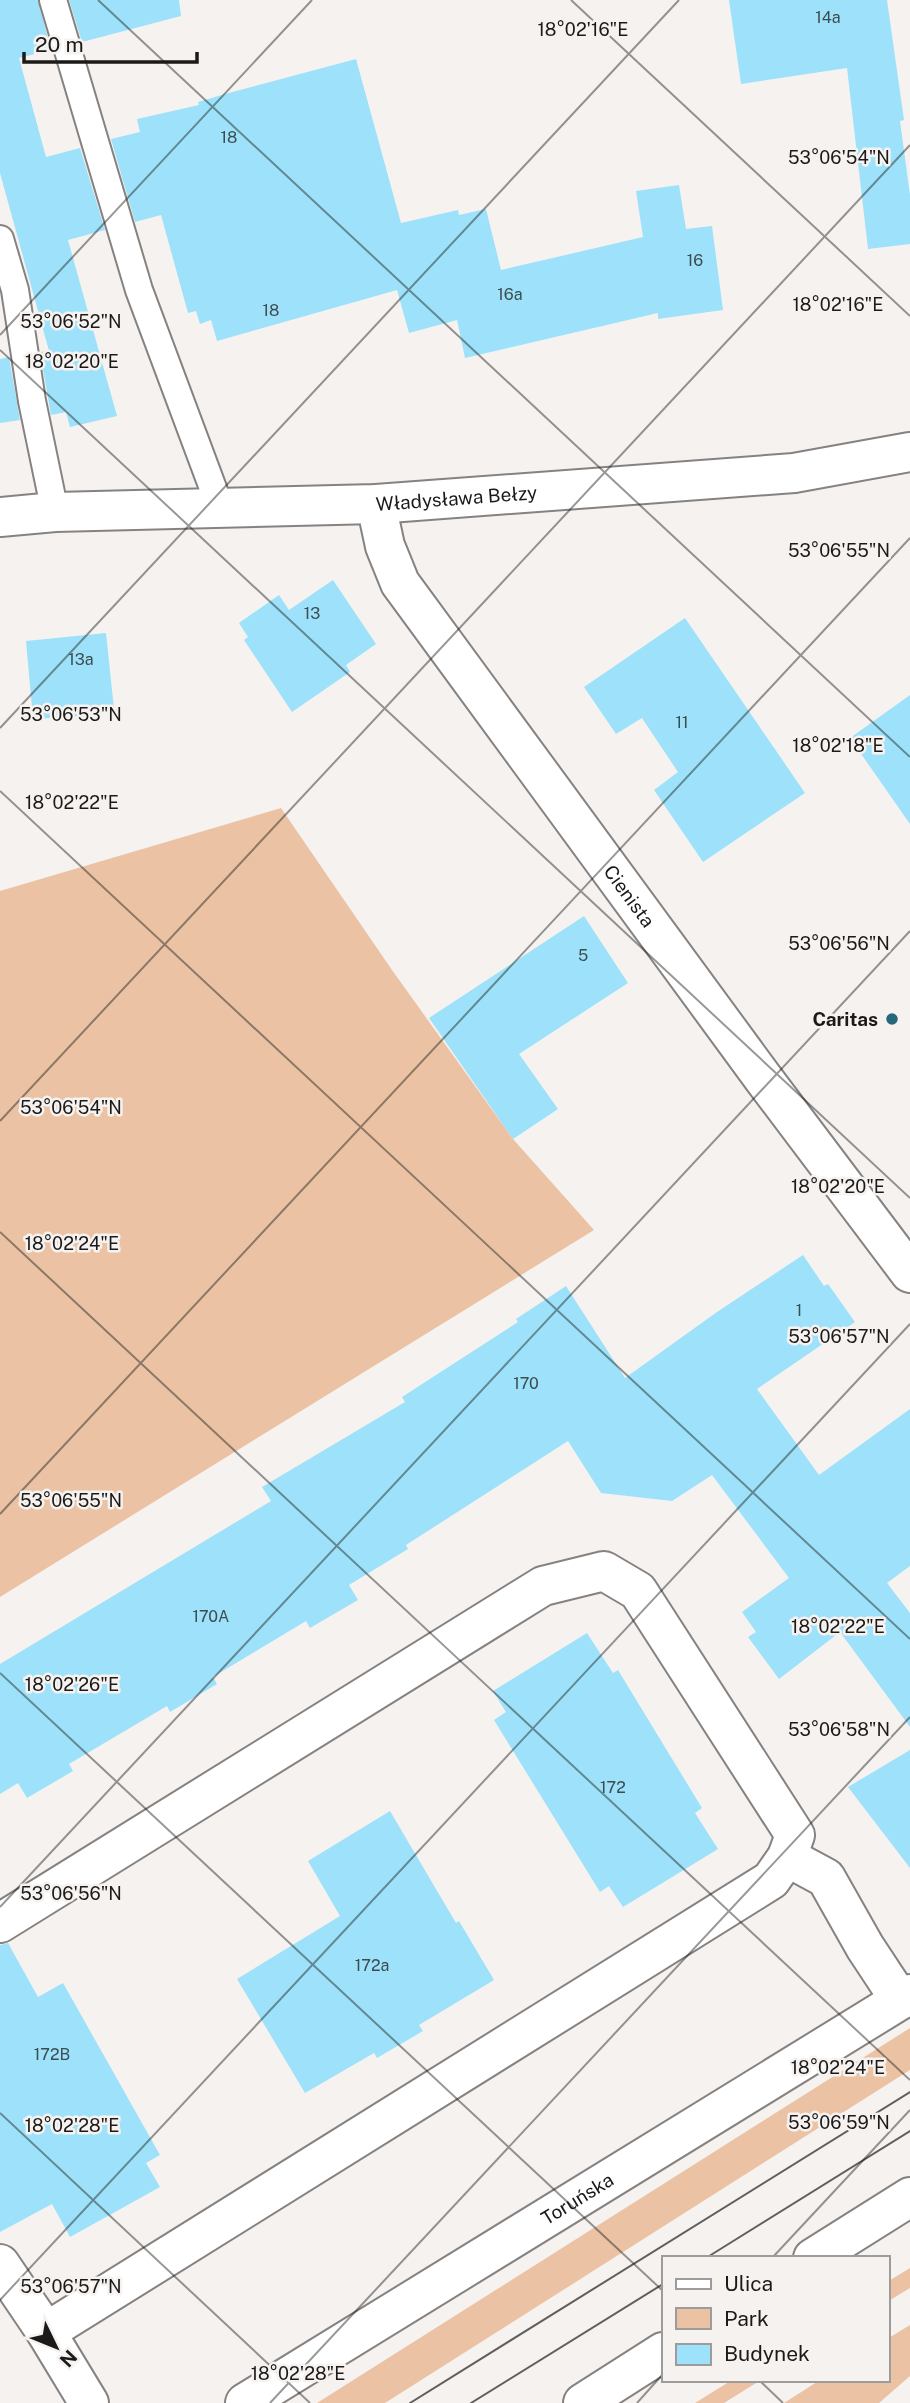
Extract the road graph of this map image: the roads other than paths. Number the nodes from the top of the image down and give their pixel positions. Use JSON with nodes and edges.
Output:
{"nodes":[{"id":1,"x":53,"y":0,"type":"edge"},
{"id":2,"x":0,"y":239,"type":"edge"},
{"id":3,"x":910,"y":452,"type":"edge"},
{"id":4,"x":376,"y":504,"type":"junction"},
{"id":5,"x":220,"y":507,"type":"junction"},
{"id":6,"x":55,"y":512,"type":"junction"},
{"id":7,"x":0,"y":517,"type":"edge"},
{"id":8,"x":910,"y":1273,"type":"edge"},
{"id":9,"x":787,"y":1857,"type":"junction"},
{"id":10,"x":0,"y":1923,"type":"edge"},
{"id":11,"x":905,"y":1997,"type":"edge"},
{"id":12,"x":910,"y":2197,"type":"edge"},
{"id":13,"x":816,"y":2256,"type":"edge"},
{"id":14,"x":0,"y":2264,"type":"edge"},
{"id":15,"x":46,"y":2332,"type":"junction"},
{"id":16,"x":662,"y":2353,"type":"edge"},
{"id":17,"x":89,"y":2403,"type":"edge"},
{"id":18,"x":245,"y":2403,"type":"edge"},
{"id":19,"x":583,"y":2403,"type":"edge"}],
"edges":[{"from":1,"to":5,"type":"lane"},
{"from":2,"to":6,"type":"lane"},
{"from":3,"to":4,"type":"street","name":"Władysława Bełzy"},
{"from":4,"to":5,"type":"street","name":"Władysława Bełzy"},
{"from":4,"to":8,"type":"street","name":"Cienista"},
{"from":5,"to":6,"type":"street","name":"Władysława Bełzy"},
{"from":6,"to":7,"type":"street","name":"Władysława Bełzy"},
{"from":9,"to":10,"type":"street"},
{"from":9,"to":11,"type":"street"},
{"from":9,"to":15,"type":"street"},
{"from":11,"to":18,"type":"street","name":"Toruńska"},
{"from":12,"to":13,"type":"street"},
{"from":14,"to":15,"type":"street"},
{"from":15,"to":17,"type":"street"},
{"from":16,"to":19,"type":"street"}]}
